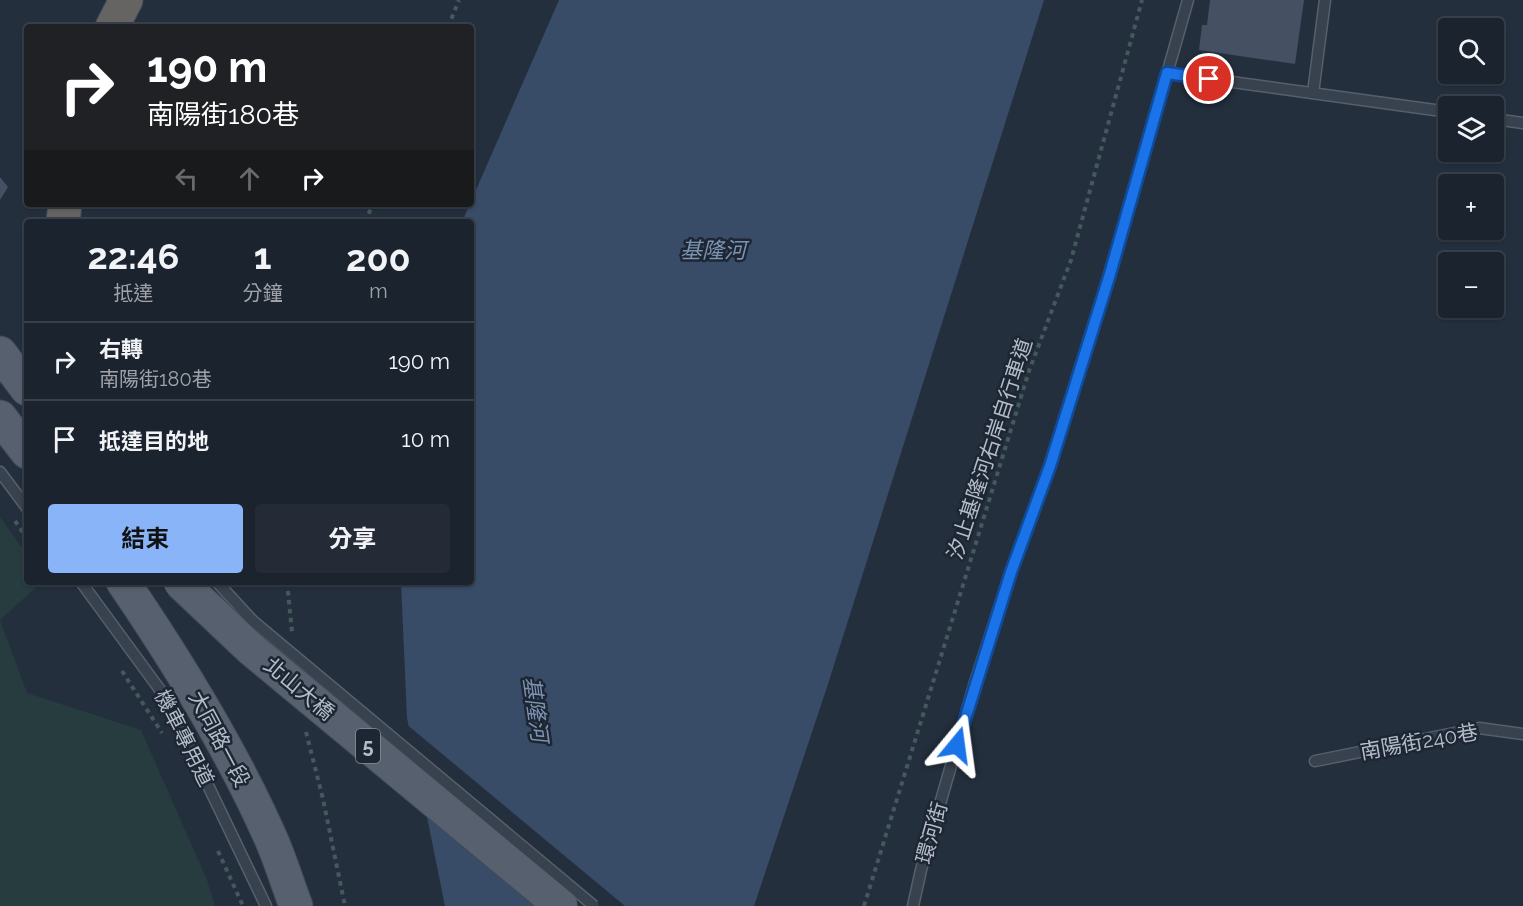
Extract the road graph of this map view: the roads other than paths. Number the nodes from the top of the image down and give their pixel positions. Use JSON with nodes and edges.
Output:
{"nodes":[{"id":1,"x":117,"y":0,"type":"edge"},
{"id":2,"x":126,"y":0,"type":"edge"},
{"id":3,"x":1188,"y":0,"type":"edge"},
{"id":4,"x":1325,"y":0,"type":"edge"},
{"id":5,"x":112,"y":24,"type":"edge"},
{"id":6,"x":113,"y":24,"type":"edge"},
{"id":7,"x":1167,"y":73,"type":"junction"},
{"id":8,"x":1313,"y":93,"type":"junction"},
{"id":9,"x":1438,"y":110,"type":"edge"},
{"id":10,"x":1504,"y":120,"type":"edge"},
{"id":11,"x":1523,"y":123,"type":"edge"},
{"id":12,"x":0,"y":353,"type":"edge"},
{"id":13,"x":24,"y":385,"type":"edge"},
{"id":14,"x":0,"y":417,"type":"edge"},
{"id":15,"x":24,"y":448,"type":"edge"},
{"id":16,"x":0,"y":472,"type":"edge"},
{"id":17,"x":24,"y":504,"type":"edge"},
{"id":18,"x":83,"y":585,"type":"edge"},
{"id":19,"x":125,"y":585,"type":"edge"},
{"id":20,"x":183,"y":585,"type":"edge"},
{"id":21,"x":195,"y":585,"type":"edge"},
{"id":22,"x":220,"y":585,"type":"edge"},
{"id":23,"x":251,"y":649,"type":"junction"},
{"id":24,"x":1523,"y":734,"type":"edge"},
{"id":25,"x":1315,"y":761,"type":"dead end"},
{"id":26,"x":266,"y":906,"type":"edge"},
{"id":27,"x":296,"y":906,"type":"edge"},
{"id":28,"x":561,"y":906,"type":"edge"},
{"id":29,"x":594,"y":906,"type":"edge"},
{"id":30,"x":913,"y":906,"type":"edge"}],
"edges":[{"from":1,"to":5,"type":"lane"},
{"from":2,"to":6,"type":"highway"},
{"from":3,"to":7,"type":"lane","name":"環河街"},
{"from":4,"to":8,"type":"lane"},
{"from":7,"to":8,"type":"lane"},
{"from":7,"to":30,"type":"lane","name":"環河街"},
{"from":8,"to":9,"type":"lane"},
{"from":10,"to":11,"type":"lane"},
{"from":12,"to":13,"type":"main road"},
{"from":14,"to":15,"type":"main road"},
{"from":16,"to":17,"type":"lane"},
{"from":18,"to":26,"type":"lane","name":"機車專用道"},
{"from":19,"to":27,"type":"main road","name":"大同路一段"},
{"from":20,"to":23,"type":"main road","name":"北山大橋","number":"5","bridge":true},
{"from":21,"to":23,"type":"highway","bridge":true},
{"from":22,"to":29,"type":"lane","name":"北山大橋","bridge":true},
{"from":23,"to":28,"type":"main road","name":"北山大橋","number":"5","bridge":true},
{"from":24,"to":25,"type":"lane","name":"南陽街240巷"}]}
